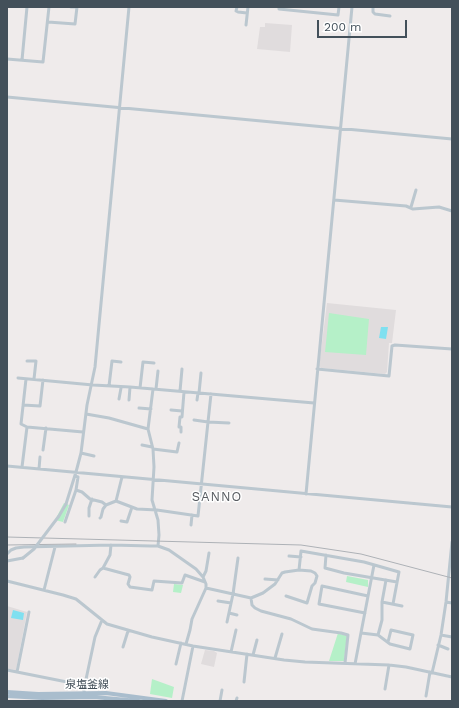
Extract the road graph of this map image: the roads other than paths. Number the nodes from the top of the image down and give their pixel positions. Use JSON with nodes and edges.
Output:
{"nodes":[{"id":1,"x":27,"y":7,"type":"edge"},
{"id":2,"x":49,"y":7,"type":"edge"},
{"id":3,"x":71,"y":7,"type":"edge"},
{"id":4,"x":129,"y":7,"type":"edge"},
{"id":5,"x":237,"y":7,"type":"edge"},
{"id":6,"x":248,"y":7,"type":"edge"},
{"id":7,"x":279,"y":7,"type":"edge"},
{"id":8,"x":314,"y":7,"type":"edge"},
{"id":9,"x":339,"y":7,"type":"edge"},
{"id":10,"x":352,"y":7,"type":"edge"},
{"id":11,"x":373,"y":7,"type":"edge"},
{"id":12,"x":247,"y":13,"type":"junction"},
{"id":13,"x":313,"y":13,"type":"junction"},
{"id":14,"x":390,"y":16,"type":"dead end"},
{"id":15,"x":48,"y":22,"type":"junction"},
{"id":16,"x":246,"y":24,"type":"dead end"},
{"id":17,"x":7,"y":59,"type":"edge"},
{"id":18,"x":22,"y":60,"type":"junction"},
{"id":19,"x":7,"y":97,"type":"edge"},
{"id":20,"x":120,"y":108,"type":"junction"},
{"id":21,"x":340,"y":128,"type":"junction"},
{"id":22,"x":452,"y":139,"type":"edge"},
{"id":23,"x":416,"y":190,"type":"dead end"},
{"id":24,"x":334,"y":200,"type":"junction"},
{"id":25,"x":411,"y":207,"type":"junction"},
{"id":26,"x":452,"y":211,"type":"edge"},
{"id":27,"x":452,"y":349,"type":"edge"},
{"id":28,"x":27,"y":361,"type":"dead end"},
{"id":29,"x":122,"y":362,"type":"dead end"},
{"id":30,"x":154,"y":363,"type":"dead end"},
{"id":31,"x":182,"y":369,"type":"dead end"},
{"id":32,"x":317,"y":369,"type":"junction"},
{"id":33,"x":158,"y":371,"type":"dead end"},
{"id":34,"x":201,"y":373,"type":"dead end"},
{"id":35,"x":18,"y":378,"type":"dead end"},
{"id":36,"x":26,"y":379,"type":"junction"},
{"id":37,"x":34,"y":379,"type":"junction"},
{"id":38,"x":43,"y":380,"type":"junction"},
{"id":39,"x":91,"y":385,"type":"junction"},
{"id":40,"x":109,"y":386,"type":"junction"},
{"id":41,"x":130,"y":387,"type":"junction"},
{"id":42,"x":120,"y":388,"type":"junction"},
{"id":43,"x":140,"y":388,"type":"junction"},
{"id":44,"x":154,"y":389,"type":"junction"},
{"id":45,"x":182,"y":392,"type":"junction"},
{"id":46,"x":198,"y":393,"type":"junction"},
{"id":47,"x":211,"y":394,"type":"junction"},
{"id":48,"x":119,"y":399,"type":"dead end"},
{"id":49,"x":129,"y":400,"type":"dead end"},
{"id":50,"x":197,"y":400,"type":"dead end"},
{"id":51,"x":314,"y":403,"type":"junction"},
{"id":52,"x":23,"y":405,"type":"junction"},
{"id":53,"x":139,"y":408,"type":"dead end"},
{"id":54,"x":150,"y":409,"type":"junction"},
{"id":55,"x":172,"y":410,"type":"dead end"},
{"id":56,"x":182,"y":411,"type":"junction"},
{"id":57,"x":86,"y":414,"type":"junction"},
{"id":58,"x":194,"y":420,"type":"dead end"},
{"id":59,"x":208,"y":422,"type":"junction"},
{"id":60,"x":229,"y":424,"type":"dead end"},
{"id":61,"x":27,"y":427,"type":"junction"},
{"id":62,"x":46,"y":428,"type":"junction"},
{"id":63,"x":148,"y":429,"type":"junction"},
{"id":64,"x":83,"y":432,"type":"junction"},
{"id":65,"x":181,"y":432,"type":"dead end"},
{"id":66,"x":178,"y":443,"type":"dead end"},
{"id":67,"x":142,"y":445,"type":"dead end"},
{"id":68,"x":152,"y":448,"type":"junction"},
{"id":69,"x":43,"y":450,"type":"dead end"},
{"id":70,"x":81,"y":453,"type":"junction"},
{"id":71,"x":94,"y":456,"type":"dead end"},
{"id":72,"x":40,"y":457,"type":"dead end"},
{"id":73,"x":7,"y":466,"type":"edge"},
{"id":74,"x":22,"y":467,"type":"junction"},
{"id":75,"x":39,"y":469,"type":"junction"},
{"id":76,"x":76,"y":474,"type":"junction"},
{"id":77,"x":122,"y":476,"type":"junction"},
{"id":78,"x":153,"y":479,"type":"junction"},
{"id":79,"x":203,"y":484,"type":"junction"},
{"id":80,"x":76,"y":490,"type":"junction"},
{"id":81,"x":306,"y":494,"type":"junction"},
{"id":82,"x":92,"y":499,"type":"junction"},
{"id":83,"x":116,"y":501,"type":"junction"},
{"id":84,"x":106,"y":505,"type":"junction"},
{"id":85,"x":132,"y":507,"type":"junction"},
{"id":86,"x":452,"y":507,"type":"edge"},
{"id":87,"x":155,"y":510,"type":"junction"},
{"id":88,"x":192,"y":515,"type":"junction"},
{"id":89,"x":88,"y":516,"type":"dead end"},
{"id":90,"x":100,"y":518,"type":"dead end"},
{"id":91,"x":121,"y":521,"type":"dead end"},
{"id":92,"x":65,"y":522,"type":"dead end"},
{"id":93,"x":191,"y":526,"type":"dead end"},
{"id":94,"x":452,"y":542,"type":"edge"},
{"id":95,"x":111,"y":545,"type":"junction"},
{"id":96,"x":158,"y":546,"type":"junction"},
{"id":97,"x":55,"y":547,"type":"junction"},
{"id":98,"x":209,"y":553,"type":"dead end"},
{"id":99,"x":7,"y":554,"type":"edge"},
{"id":100,"x":326,"y":555,"type":"junction"},
{"id":101,"x":290,"y":556,"type":"dead end"},
{"id":102,"x":300,"y":557,"type":"junction"},
{"id":103,"x":238,"y":558,"type":"dead end"},
{"id":104,"x":7,"y":561,"type":"edge"},
{"id":105,"x":374,"y":565,"type":"junction"},
{"id":106,"x":103,"y":568,"type":"junction"},
{"id":107,"x":299,"y":570,"type":"junction"},
{"id":108,"x":95,"y":577,"type":"dead end"},
{"id":109,"x":203,"y":577,"type":"junction"},
{"id":110,"x":371,"y":578,"type":"junction"},
{"id":111,"x":265,"y":579,"type":"dead end"},
{"id":112,"x":278,"y":580,"type":"junction"},
{"id":113,"x":386,"y":580,"type":"junction"},
{"id":114,"x":7,"y":581,"type":"edge"},
{"id":115,"x":205,"y":582,"type":"junction"},
{"id":116,"x":397,"y":582,"type":"junction"},
{"id":117,"x":206,"y":588,"type":"junction"},
{"id":118,"x":44,"y":590,"type":"junction"},
{"id":119,"x":233,"y":594,"type":"junction"},
{"id":120,"x":286,"y":596,"type":"dead end"},
{"id":121,"x":368,"y":596,"type":"junction"},
{"id":122,"x":251,"y":598,"type":"junction"},
{"id":123,"x":218,"y":601,"type":"dead end"},
{"id":124,"x":382,"y":602,"type":"junction"},
{"id":125,"x":446,"y":602,"type":"junction"},
{"id":126,"x":231,"y":603,"type":"junction"},
{"id":127,"x":452,"y":603,"type":"edge"},
{"id":128,"x":393,"y":604,"type":"junction"},
{"id":129,"x":402,"y":606,"type":"dead end"},
{"id":130,"x":29,"y":612,"type":"dead end"},
{"id":131,"x":229,"y":613,"type":"junction"},
{"id":132,"x":365,"y":613,"type":"junction"},
{"id":133,"x":237,"y":615,"type":"dead end"},
{"id":134,"x":102,"y":620,"type":"junction"},
{"id":135,"x":227,"y":622,"type":"dead end"},
{"id":136,"x":236,"y":630,"type":"dead end"},
{"id":137,"x":128,"y":631,"type":"junction"},
{"id":138,"x":361,"y":633,"type":"junction"},
{"id":139,"x":282,"y":634,"type":"dead end"},
{"id":140,"x":378,"y":635,"type":"junction"},
{"id":141,"x":441,"y":635,"type":"junction"},
{"id":142,"x":452,"y":637,"type":"edge"},
{"id":143,"x":257,"y":640,"type":"dead end"},
{"id":144,"x":388,"y":642,"type":"junction"},
{"id":145,"x":181,"y":643,"type":"junction"},
{"id":146,"x":186,"y":644,"type":"junction"},
{"id":147,"x":438,"y":645,"type":"junction"},
{"id":148,"x":192,"y":646,"type":"junction"},
{"id":149,"x":123,"y":647,"type":"dead end"},
{"id":150,"x":448,"y":649,"type":"dead end"},
{"id":151,"x":231,"y":652,"type":"junction"},
{"id":152,"x":247,"y":654,"type":"junction"},
{"id":153,"x":253,"y":655,"type":"junction"},
{"id":154,"x":275,"y":658,"type":"junction"},
{"id":155,"x":344,"y":663,"type":"junction"},
{"id":156,"x":176,"y":664,"type":"dead end"},
{"id":157,"x":355,"y":664,"type":"junction"},
{"id":158,"x":390,"y":666,"type":"junction"},
{"id":159,"x":7,"y":670,"type":"edge"},
{"id":160,"x":17,"y":672,"type":"junction"},
{"id":161,"x":431,"y":673,"type":"junction"},
{"id":162,"x":452,"y":677,"type":"edge"},
{"id":163,"x":244,"y":682,"type":"dead end"},
{"id":164,"x":83,"y":686,"type":"junction"},
{"id":165,"x":385,"y":689,"type":"dead end"},
{"id":166,"x":222,"y":690,"type":"dead end"},
{"id":167,"x":7,"y":692,"type":"edge"},
{"id":168,"x":84,"y":693,"type":"junction"},
{"id":169,"x":7,"y":696,"type":"edge"},
{"id":170,"x":426,"y":696,"type":"dead end"},
{"id":171,"x":116,"y":699,"type":"junction"},
{"id":172,"x":138,"y":701,"type":"edge"},
{"id":173,"x":166,"y":701,"type":"edge"},
{"id":174,"x":182,"y":701,"type":"edge"},
{"id":175,"x":220,"y":701,"type":"edge"}],
"edges":[{"from":1,"to":18,"type":"street"},
{"from":2,"to":15,"type":"street"},
{"from":3,"to":15,"type":"street"},
{"from":4,"to":20,"type":"street"},
{"from":5,"to":12,"type":"street"},
{"from":6,"to":12,"type":"street"},
{"from":7,"to":13,"type":"street"},
{"from":8,"to":13,"type":"street"},
{"from":9,"to":13,"type":"street"},
{"from":10,"to":21,"type":"street"},
{"from":11,"to":14,"type":"street"},
{"from":12,"to":16,"type":"street"},
{"from":15,"to":18,"type":"street"},
{"from":17,"to":18,"type":"street"},
{"from":19,"to":20,"type":"street"},
{"from":20,"to":21,"type":"street"},
{"from":20,"to":39,"type":"street"},
{"from":21,"to":22,"type":"street"},
{"from":21,"to":24,"type":"street"},
{"from":23,"to":25,"type":"street"},
{"from":24,"to":25,"type":"street"},
{"from":24,"to":32,"type":"street"},
{"from":25,"to":26,"type":"street"},
{"from":27,"to":32,"type":"street"},
{"from":28,"to":37,"type":"street"},
{"from":29,"to":40,"type":"street"},
{"from":30,"to":43,"type":"street"},
{"from":31,"to":45,"type":"street"},
{"from":32,"to":51,"type":"street"},
{"from":33,"to":44,"type":"street"},
{"from":34,"to":46,"type":"street"},
{"from":35,"to":36,"type":"street"},
{"from":36,"to":37,"type":"street"},
{"from":36,"to":52,"type":"street"},
{"from":37,"to":38,"type":"street"},
{"from":38,"to":39,"type":"street"},
{"from":38,"to":52,"type":"street"},
{"from":39,"to":40,"type":"street"},
{"from":39,"to":57,"type":"street"},
{"from":40,"to":42,"type":"street"},
{"from":41,"to":42,"type":"street"},
{"from":41,"to":43,"type":"street"},
{"from":41,"to":49,"type":"street"},
{"from":42,"to":48,"type":"street"},
{"from":43,"to":44,"type":"street"},
{"from":44,"to":45,"type":"street"},
{"from":44,"to":54,"type":"street"},
{"from":45,"to":46,"type":"street"},
{"from":45,"to":56,"type":"street"},
{"from":46,"to":47,"type":"street"},
{"from":46,"to":50,"type":"street"},
{"from":47,"to":51,"type":"street"},
{"from":47,"to":59,"type":"street"},
{"from":51,"to":81,"type":"street"},
{"from":52,"to":61,"type":"street"},
{"from":53,"to":54,"type":"street"},
{"from":54,"to":63,"type":"street"},
{"from":55,"to":56,"type":"street"},
{"from":56,"to":65,"type":"street"},
{"from":57,"to":63,"type":"street"},
{"from":57,"to":64,"type":"street"},
{"from":58,"to":59,"type":"street"},
{"from":59,"to":60,"type":"street"},
{"from":59,"to":79,"type":"street"},
{"from":61,"to":62,"type":"street"},
{"from":61,"to":74,"type":"street"},
{"from":62,"to":64,"type":"street"},
{"from":62,"to":69,"type":"street"},
{"from":63,"to":68,"type":"street"},
{"from":64,"to":70,"type":"street"},
{"from":66,"to":68,"type":"street"},
{"from":67,"to":68,"type":"street"},
{"from":68,"to":78,"type":"street"},
{"from":70,"to":71,"type":"street"},
{"from":70,"to":76,"type":"street"},
{"from":72,"to":75,"type":"street"},
{"from":73,"to":74,"type":"street"},
{"from":74,"to":75,"type":"street"},
{"from":75,"to":76,"type":"street"},
{"from":76,"to":77,"type":"street"},
{"from":76,"to":80,"type":"street"},
{"from":76,"to":104,"type":"street","bridge":true},
{"from":77,"to":78,"type":"street"},
{"from":77,"to":83,"type":"street"},
{"from":78,"to":79,"type":"street"},
{"from":78,"to":87,"type":"street"},
{"from":79,"to":81,"type":"street"},
{"from":79,"to":88,"type":"street"},
{"from":80,"to":82,"type":"street"},
{"from":80,"to":92,"type":"street"},
{"from":81,"to":86,"type":"street"},
{"from":82,"to":84,"type":"street"},
{"from":82,"to":89,"type":"street"},
{"from":83,"to":84,"type":"street"},
{"from":83,"to":85,"type":"street"},
{"from":84,"to":90,"type":"street"},
{"from":85,"to":87,"type":"street"},
{"from":85,"to":91,"type":"street"},
{"from":87,"to":88,"type":"street"},
{"from":87,"to":96,"type":"street"},
{"from":88,"to":93,"type":"street"},
{"from":94,"to":125,"type":"street"},
{"from":95,"to":96,"type":"street"},
{"from":95,"to":97,"type":"street"},
{"from":95,"to":106,"type":"street"},
{"from":96,"to":109,"type":"street"},
{"from":97,"to":99,"type":"street"},
{"from":97,"to":118,"type":"street"},
{"from":98,"to":109,"type":"street"},
{"from":100,"to":102,"type":"street"},
{"from":100,"to":105,"type":"street"},
{"from":100,"to":110,"type":"street"},
{"from":101,"to":102,"type":"street"},
{"from":102,"to":107,"type":"street"},
{"from":103,"to":119,"type":"street"},
{"from":105,"to":110,"type":"street"},
{"from":105,"to":116,"type":"street"},
{"from":106,"to":108,"type":"street"},
{"from":106,"to":115,"type":"street"},
{"from":107,"to":112,"type":"street"},
{"from":107,"to":120,"type":"street"},
{"from":109,"to":115,"type":"street"},
{"from":110,"to":113,"type":"street"},
{"from":110,"to":121,"type":"street"},
{"from":111,"to":112,"type":"street"},
{"from":112,"to":122,"type":"street"},
{"from":113,"to":116,"type":"street"},
{"from":113,"to":124,"type":"street"},
{"from":114,"to":118,"type":"street"},
{"from":115,"to":117,"type":"street"},
{"from":116,"to":128,"type":"street"},
{"from":117,"to":119,"type":"street"},
{"from":117,"to":146,"type":"street"},
{"from":118,"to":134,"type":"street"},
{"from":119,"to":122,"type":"street"},
{"from":119,"to":126,"type":"street"},
{"from":121,"to":132,"type":"street"},
{"from":121,"to":132,"type":"street"},
{"from":122,"to":155,"type":"street"},
{"from":123,"to":126,"type":"street"},
{"from":124,"to":128,"type":"street"},
{"from":124,"to":140,"type":"street"},
{"from":125,"to":127,"type":"street"},
{"from":125,"to":141,"type":"street"},
{"from":126,"to":131,"type":"street"},
{"from":128,"to":129,"type":"street"},
{"from":130,"to":160,"type":"street"},
{"from":131,"to":133,"type":"street"},
{"from":131,"to":135,"type":"street"},
{"from":132,"to":138,"type":"street"},
{"from":134,"to":137,"type":"street"},
{"from":134,"to":164,"type":"street"},
{"from":136,"to":151,"type":"street"},
{"from":137,"to":145,"type":"street"},
{"from":137,"to":149,"type":"street"},
{"from":138,"to":140,"type":"street"},
{"from":138,"to":157,"type":"street"},
{"from":139,"to":154,"type":"street"},
{"from":140,"to":144,"type":"street"},
{"from":141,"to":142,"type":"street"},
{"from":141,"to":147,"type":"street"},
{"from":143,"to":153,"type":"street"},
{"from":144,"to":144,"type":"street"},
{"from":145,"to":146,"type":"street"},
{"from":145,"to":156,"type":"street"},
{"from":146,"to":148,"type":"street"},
{"from":147,"to":150,"type":"street"},
{"from":147,"to":161,"type":"street"},
{"from":148,"to":151,"type":"street"},
{"from":148,"to":174,"type":"street"},
{"from":151,"to":152,"type":"street"},
{"from":152,"to":153,"type":"street"},
{"from":152,"to":163,"type":"street"},
{"from":153,"to":154,"type":"street"},
{"from":154,"to":155,"type":"street"},
{"from":155,"to":157,"type":"street"},
{"from":157,"to":158,"type":"street"},
{"from":158,"to":161,"type":"street"},
{"from":158,"to":165,"type":"street"},
{"from":159,"to":160,"type":"street"},
{"from":160,"to":164,"type":"street"},
{"from":161,"to":162,"type":"street"},
{"from":161,"to":170,"type":"street"},
{"from":164,"to":168,"type":"street"},
{"from":166,"to":175,"type":"street"},
{"from":167,"to":168,"type":"main road","name":"泉塩釜線"},
{"from":168,"to":171,"type":"street"},
{"from":168,"to":173,"type":"main road","name":"泉塩釜線"},
{"from":169,"to":171,"type":"main road","name":"泉塩釜線"},
{"from":171,"to":172,"type":"main road","name":"泉塩釜線"}]}
